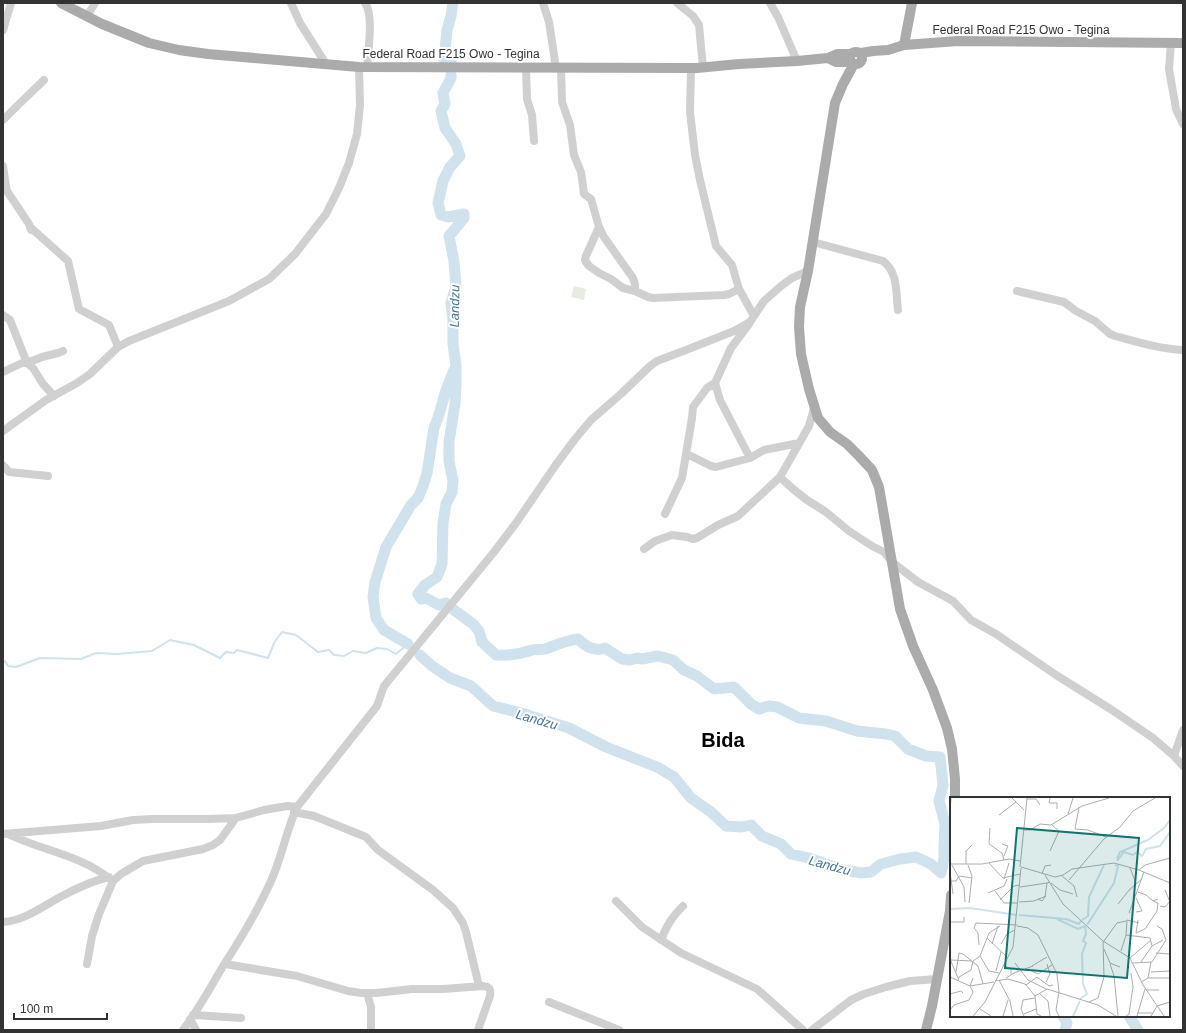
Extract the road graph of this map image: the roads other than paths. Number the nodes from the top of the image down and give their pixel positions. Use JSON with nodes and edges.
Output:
{"nodes":[{"id":1,"x":11,"y":3,"type":"edge"},
{"id":2,"x":61,"y":3,"type":"edge"},
{"id":3,"x":95,"y":3,"type":"edge"},
{"id":4,"x":291,"y":3,"type":"edge"},
{"id":5,"x":365,"y":3,"type":"edge"},
{"id":6,"x":543,"y":3,"type":"edge"},
{"id":7,"x":677,"y":3,"type":"edge"},
{"id":8,"x":770,"y":3,"type":"edge"},
{"id":9,"x":912,"y":3,"type":"edge"},
{"id":10,"x":87,"y":16,"type":"junction"},
{"id":11,"x":3,"y":30,"type":"edge"},
{"id":12,"x":1171,"y":43,"type":"junction"},
{"id":13,"x":1183,"y":43,"type":"edge"},
{"id":14,"x":904,"y":45,"type":"junction"},
{"id":15,"x":856,"y":59,"type":"junction"},
{"id":16,"x":797,"y":61,"type":"junction"},
{"id":17,"x":326,"y":64,"type":"junction"},
{"id":18,"x":363,"y":67,"type":"junction"},
{"id":19,"x":526,"y":68,"type":"junction"},
{"id":20,"x":558,"y":68,"type":"junction"},
{"id":21,"x":691,"y":68,"type":"junction"},
{"id":22,"x":703,"y":68,"type":"junction"},
{"id":23,"x":44,"y":80,"type":"dead end"},
{"id":24,"x":3,"y":120,"type":"edge"},
{"id":25,"x":1183,"y":124,"type":"edge"},
{"id":26,"x":534,"y":141,"type":"dead end"},
{"id":27,"x":3,"y":166,"type":"edge"},
{"id":28,"x":5,"y":195,"type":"edge"},
{"id":29,"x":599,"y":228,"type":"junction"},
{"id":30,"x":813,"y":242,"type":"junction"},
{"id":31,"x":808,"y":271,"type":"junction"},
{"id":32,"x":739,"y":289,"type":"junction"},
{"id":33,"x":635,"y":291,"type":"junction"},
{"id":34,"x":1017,"y":291,"type":"dead end"},
{"id":35,"x":898,"y":310,"type":"dead end"},
{"id":36,"x":3,"y":315,"type":"edge"},
{"id":37,"x":752,"y":319,"type":"junction"},
{"id":38,"x":118,"y":347,"type":"junction"},
{"id":39,"x":63,"y":350,"type":"dead end"},
{"id":40,"x":1183,"y":350,"type":"edge"},
{"id":41,"x":27,"y":363,"type":"junction"},
{"id":42,"x":3,"y":372,"type":"edge"},
{"id":43,"x":715,"y":383,"type":"junction"},
{"id":44,"x":54,"y":396,"type":"junction"},
{"id":45,"x":814,"y":408,"type":"junction"},
{"id":46,"x":3,"y":431,"type":"edge"},
{"id":47,"x":799,"y":443,"type":"junction"},
{"id":48,"x":687,"y":454,"type":"junction"},
{"id":49,"x":750,"y":458,"type":"junction"},
{"id":50,"x":3,"y":465,"type":"edge"},
{"id":51,"x":6,"y":474,"type":"edge"},
{"id":52,"x":48,"y":476,"type":"dead end"},
{"id":53,"x":780,"y":477,"type":"junction"},
{"id":54,"x":665,"y":514,"type":"dead end"},
{"id":55,"x":644,"y":549,"type":"dead end"},
{"id":56,"x":892,"y":562,"type":"junction"},
{"id":57,"x":1183,"y":730,"type":"edge"},
{"id":58,"x":1174,"y":756,"type":"junction"},
{"id":59,"x":1183,"y":766,"type":"edge"},
{"id":60,"x":955,"y":797,"type":"edge"},
{"id":61,"x":296,"y":809,"type":"junction"},
{"id":62,"x":236,"y":818,"type":"junction"},
{"id":63,"x":6,"y":834,"type":"edge"},
{"id":64,"x":111,"y":879,"type":"junction"},
{"id":65,"x":616,"y":901,"type":"dead end"},
{"id":66,"x":683,"y":906,"type":"dead end"},
{"id":67,"x":950,"y":911,"type":"edge"},
{"id":68,"x":3,"y":922,"type":"edge"},
{"id":69,"x":660,"y":940,"type":"junction"},
{"id":70,"x":87,"y":964,"type":"dead end"},
{"id":71,"x":225,"y":964,"type":"junction"},
{"id":72,"x":937,"y":978,"type":"junction"},
{"id":73,"x":479,"y":986,"type":"junction"},
{"id":74,"x":367,"y":993,"type":"junction"},
{"id":75,"x":549,"y":1002,"type":"dead end"},
{"id":76,"x":192,"y":1017,"type":"junction"},
{"id":77,"x":241,"y":1018,"type":"dead end"},
{"id":78,"x":183,"y":1030,"type":"edge"},
{"id":79,"x":196,"y":1030,"type":"edge"},
{"id":80,"x":371,"y":1030,"type":"edge"},
{"id":81,"x":478,"y":1030,"type":"edge"},
{"id":82,"x":619,"y":1030,"type":"edge"},
{"id":83,"x":803,"y":1030,"type":"edge"},
{"id":84,"x":812,"y":1030,"type":"edge"},
{"id":85,"x":926,"y":1030,"type":"edge"}],
"edges":[{"from":1,"to":11,"type":"street"},
{"from":2,"to":10,"type":"main road","name":"Federal Road F215 Owo - Tegina"},
{"from":3,"to":10,"type":"street"},
{"from":4,"to":17,"type":"street"},
{"from":5,"to":18,"type":"street"},
{"from":6,"to":20,"type":"street"},
{"from":7,"to":22,"type":"street"},
{"from":8,"to":16,"type":"street"},
{"from":9,"to":14,"type":"main road"},
{"from":10,"to":17,"type":"main road","name":"Federal Road F215 Owo - Tegina"},
{"from":12,"to":13,"type":"main road","name":"Federal Road F215 Owo - Tegina"},
{"from":12,"to":14,"type":"main road","name":"Federal Road F215 Owo - Tegina"},
{"from":12,"to":25,"type":"street"},
{"from":14,"to":15,"type":"main road","name":"Federal Road F215 Owo - Tegina"},
{"from":15,"to":16,"type":"main road","name":"Federal Road F215 Owo - Tegina"},
{"from":15,"to":30,"type":"main road"},
{"from":16,"to":22,"type":"main road","name":"Federal Road F215 Owo - Tegina"},
{"from":17,"to":18,"type":"main road","name":"Federal Road F215 Owo - Tegina"},
{"from":18,"to":19,"type":"main road","name":"Federal Road F215 Owo - Tegina"},
{"from":18,"to":38,"type":"street"},
{"from":19,"to":20,"type":"main road","name":"Federal Road F215 Owo - Tegina"},
{"from":19,"to":26,"type":"street"},
{"from":20,"to":21,"type":"main road","name":"Federal Road F215 Owo - Tegina"},
{"from":20,"to":29,"type":"street"},
{"from":21,"to":22,"type":"main road","name":"Federal Road F215 Owo - Tegina"},
{"from":21,"to":32,"type":"street"},
{"from":23,"to":24,"type":"street"},
{"from":27,"to":28,"type":"street"},
{"from":28,"to":38,"type":"street"},
{"from":29,"to":33,"type":"street"},
{"from":29,"to":33,"type":"street"},
{"from":30,"to":31,"type":"main road"},
{"from":30,"to":35,"type":"street"},
{"from":31,"to":37,"type":"street"},
{"from":31,"to":45,"type":"main road"},
{"from":32,"to":33,"type":"street"},
{"from":32,"to":37,"type":"street"},
{"from":34,"to":40,"type":"street"},
{"from":36,"to":41,"type":"street"},
{"from":37,"to":43,"type":"street"},
{"from":37,"to":61,"type":"street"},
{"from":38,"to":44,"type":"street"},
{"from":39,"to":41,"type":"street"},
{"from":41,"to":42,"type":"street"},
{"from":41,"to":44,"type":"street"},
{"from":43,"to":48,"type":"street"},
{"from":43,"to":49,"type":"street"},
{"from":44,"to":46,"type":"street"},
{"from":45,"to":47,"type":"street"},
{"from":45,"to":56,"type":"main road"},
{"from":47,"to":49,"type":"street"},
{"from":47,"to":53,"type":"street"},
{"from":48,"to":49,"type":"street"},
{"from":48,"to":54,"type":"street"},
{"from":50,"to":51,"type":"street"},
{"from":51,"to":52,"type":"street"},
{"from":53,"to":55,"type":"street"},
{"from":53,"to":56,"type":"street"},
{"from":56,"to":58,"type":"street"},
{"from":56,"to":60,"type":"main road"},
{"from":57,"to":58,"type":"street"},
{"from":58,"to":59,"type":"street"},
{"from":61,"to":62,"type":"street"},
{"from":61,"to":71,"type":"street"},
{"from":61,"to":73,"type":"street"},
{"from":62,"to":63,"type":"street"},
{"from":62,"to":64,"type":"street"},
{"from":63,"to":64,"type":"street"},
{"from":64,"to":68,"type":"street"},
{"from":64,"to":70,"type":"street"},
{"from":65,"to":69,"type":"street"},
{"from":66,"to":69,"type":"street"},
{"from":67,"to":72,"type":"main road"},
{"from":69,"to":83,"type":"street"},
{"from":71,"to":74,"type":"street"},
{"from":71,"to":76,"type":"street"},
{"from":72,"to":84,"type":"street"},
{"from":72,"to":85,"type":"main road"},
{"from":73,"to":74,"type":"street"},
{"from":73,"to":81,"type":"street"},
{"from":74,"to":80,"type":"street"},
{"from":75,"to":82,"type":"street"},
{"from":76,"to":77,"type":"street"},
{"from":76,"to":78,"type":"street"},
{"from":76,"to":79,"type":"street"}]}
